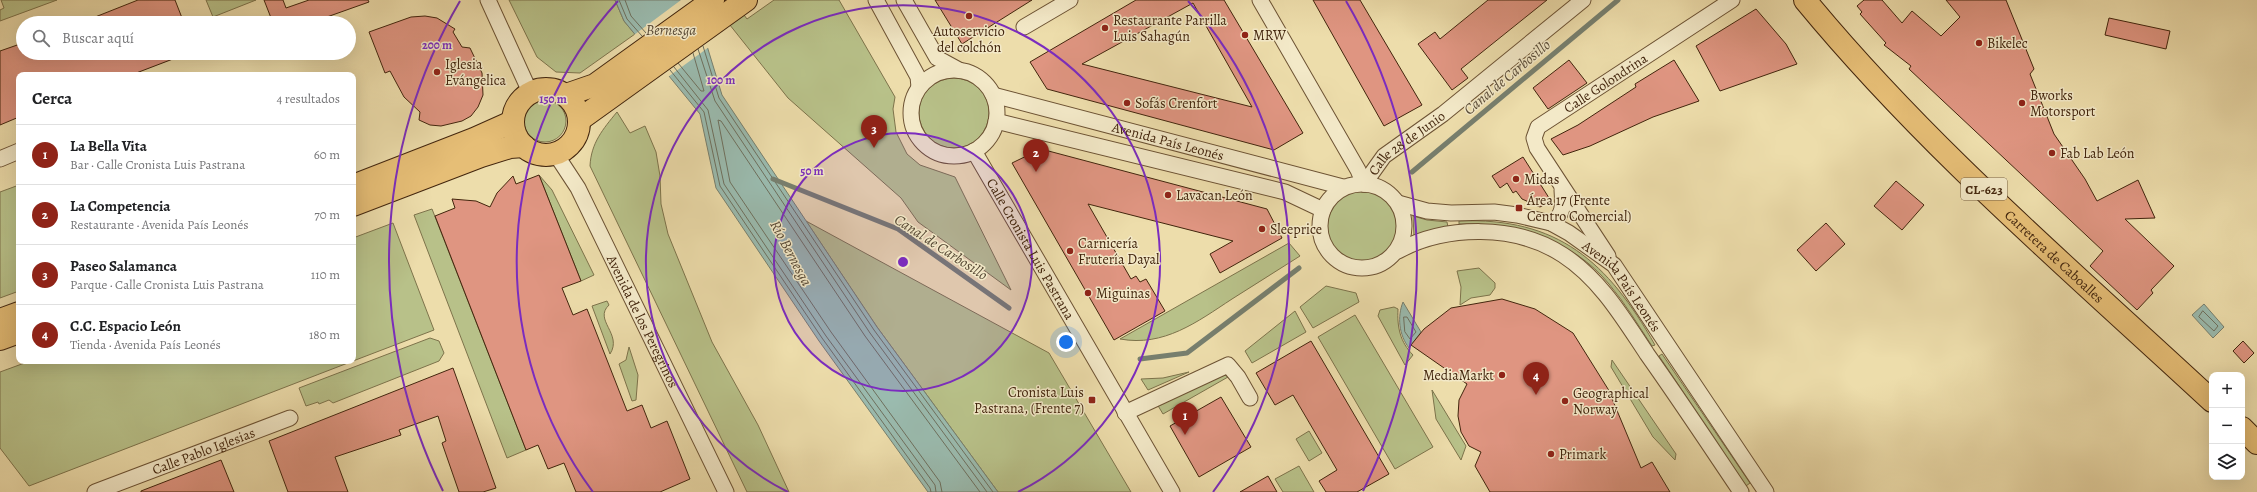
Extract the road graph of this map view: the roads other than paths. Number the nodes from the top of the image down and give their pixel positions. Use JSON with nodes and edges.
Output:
{"nodes":[{"id":1,"x":488,"y":0,"type":"edge"},
{"id":2,"x":713,"y":0,"type":"edge"},
{"id":3,"x":876,"y":0,"type":"edge"},
{"id":4,"x":904,"y":0,"type":"edge"},
{"id":5,"x":1070,"y":0,"type":"edge"},
{"id":6,"x":1260,"y":0,"type":"edge"},
{"id":7,"x":1583,"y":0,"type":"edge"},
{"id":8,"x":1732,"y":0,"type":"edge"},
{"id":9,"x":1805,"y":0,"type":"edge"},
{"id":10,"x":741,"y":3,"type":"edge"},
{"id":11,"x":1024,"y":27,"type":"dead end"},
{"id":12,"x":959,"y":70,"type":"junction"},
{"id":13,"x":919,"y":87,"type":"junction"},
{"id":14,"x":608,"y":88,"type":"junction"},
{"id":15,"x":530,"y":92,"type":"junction"},
{"id":16,"x":566,"y":95,"type":"junction"},
{"id":17,"x":993,"y":95,"type":"junction"},
{"id":18,"x":579,"y":120,"type":"junction"},
{"id":19,"x":996,"y":121,"type":"junction"},
{"id":20,"x":512,"y":122,"type":"junction"},
{"id":21,"x":524,"y":146,"type":"junction"},
{"id":22,"x":974,"y":151,"type":"junction"},
{"id":23,"x":16,"y":153,"type":"edge"},
{"id":24,"x":556,"y":153,"type":"junction"},
{"id":25,"x":0,"y":159,"type":"edge"},
{"id":26,"x":1364,"y":184,"type":"junction"},
{"id":27,"x":356,"y":185,"type":"edge"},
{"id":28,"x":1343,"y":187,"type":"junction"},
{"id":29,"x":1562,"y":190,"type":"junction"},
{"id":30,"x":1398,"y":203,"type":"junction"},
{"id":31,"x":356,"y":204,"type":"edge"},
{"id":32,"x":1323,"y":210,"type":"junction"},
{"id":33,"x":1551,"y":223,"type":"junction"},
{"id":34,"x":1398,"y":251,"type":"junction"},
{"id":35,"x":1614,"y":265,"type":"junction"},
{"id":36,"x":16,"y":314,"type":"edge"},
{"id":37,"x":0,"y":320,"type":"edge"},
{"id":38,"x":16,"y":333,"type":"edge"},
{"id":39,"x":0,"y":339,"type":"edge"},
{"id":40,"x":1250,"y":398,"type":"dead end"},
{"id":41,"x":2209,"y":398,"type":"edge"},
{"id":42,"x":1125,"y":413,"type":"junction"},
{"id":43,"x":290,"y":418,"type":"dead end"},
{"id":44,"x":2245,"y":431,"type":"edge"},
{"id":45,"x":2257,"y":443,"type":"edge"},
{"id":46,"x":95,"y":492,"type":"edge"},
{"id":47,"x":726,"y":492,"type":"edge"},
{"id":48,"x":1172,"y":492,"type":"edge"},
{"id":49,"x":1741,"y":492,"type":"edge"},
{"id":50,"x":1766,"y":492,"type":"edge"}],
"edges":[{"from":1,"to":15,"type":"street"},
{"from":2,"to":14,"type":"main road"},
{"from":3,"to":13,"type":"street"},
{"from":4,"to":12,"type":"street"},
{"from":5,"to":11,"type":"street"},
{"from":6,"to":26,"type":"street"},
{"from":7,"to":26,"type":"street","name":"Calle 28 de Junio"},
{"from":8,"to":29,"type":"street","name":"Calle Golondrina"},
{"from":9,"to":41,"type":"main road","name":"Carretera de Caboalles","number":"CL-623"},
{"from":10,"to":14,"type":"main road"},
{"from":12,"to":13,"type":"street"},
{"from":12,"to":17,"type":"street"},
{"from":13,"to":22,"type":"street"},
{"from":14,"to":16,"type":"main road"},
{"from":14,"to":18,"type":"main road"},
{"from":15,"to":16,"type":"main road"},
{"from":15,"to":20,"type":"main road"},
{"from":16,"to":18,"type":"main road"},
{"from":17,"to":19,"type":"street"},
{"from":17,"to":28,"type":"street","name":"Avenida País Leonés"},
{"from":18,"to":24,"type":"main road"},
{"from":19,"to":22,"type":"street"},
{"from":19,"to":32,"type":"street","name":"Avenida País Leonés"},
{"from":20,"to":21,"type":"main road"},
{"from":20,"to":27,"type":"main road"},
{"from":21,"to":24,"type":"main road"},
{"from":21,"to":31,"type":"main road"},
{"from":22,"to":42,"type":"street","name":"Calle Cronista Luis Pastrana"},
{"from":23,"to":25,"type":"street"},
{"from":24,"to":47,"type":"street","name":"Avenida de los Peregrinos"},
{"from":26,"to":28,"type":"street"},
{"from":26,"to":30,"type":"street"},
{"from":28,"to":32,"type":"street"},
{"from":29,"to":33,"type":"street"},
{"from":29,"to":35,"type":"street","name":"Calle Golondrina"},
{"from":30,"to":33,"type":"street","name":"Avenida País Leonés"},
{"from":30,"to":34,"type":"street"},
{"from":32,"to":34,"type":"street"},
{"from":33,"to":35,"type":"street","name":"Avenida País Leonés"},
{"from":34,"to":49,"type":"street","name":"Avenida País Leonés"},
{"from":35,"to":50,"type":"street","name":"Avenida País Leonés"},
{"from":36,"to":37,"type":"main road"},
{"from":38,"to":39,"type":"main road"},
{"from":40,"to":42,"type":"street"},
{"from":42,"to":48,"type":"street","name":"Calle Cronista Luis Pastrana"},
{"from":43,"to":46,"type":"street","name":"Calle Pablo Iglesias"},
{"from":44,"to":45,"type":"main road"}]}
